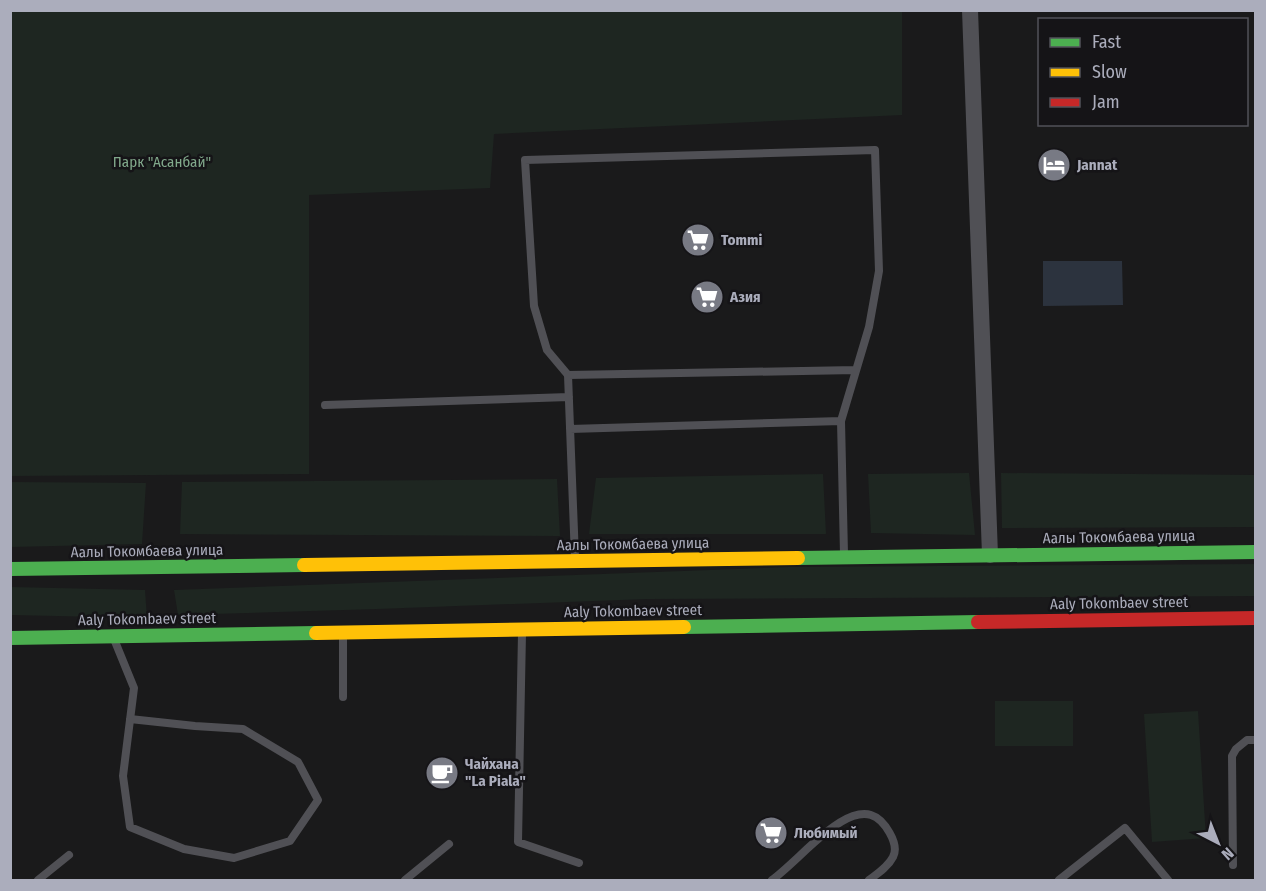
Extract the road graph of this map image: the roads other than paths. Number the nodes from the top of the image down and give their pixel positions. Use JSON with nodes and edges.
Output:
{"nodes":[{"id":1,"x":970,"y":10,"type":"edge"},
{"id":2,"x":856,"y":370,"type":"junction"},
{"id":3,"x":568,"y":375,"type":"junction"},
{"id":4,"x":569,"y":397,"type":"junction"},
{"id":5,"x":325,"y":405,"type":"dead end"},
{"id":6,"x":841,"y":421,"type":"junction"},
{"id":7,"x":570,"y":429,"type":"junction"},
{"id":8,"x":1256,"y":552,"type":"edge"},
{"id":9,"x":990,"y":555,"type":"junction"},
{"id":10,"x":844,"y":558,"type":"junction"},
{"id":11,"x":575,"y":561,"type":"junction"},
{"id":12,"x":10,"y":569,"type":"edge"},
{"id":13,"x":1256,"y":618,"type":"edge"},
{"id":14,"x":522,"y":629,"type":"junction"},
{"id":15,"x":343,"y":632,"type":"junction"},
{"id":16,"x":113,"y":636,"type":"junction"},
{"id":17,"x":10,"y":638,"type":"edge"},
{"id":18,"x":343,"y":697,"type":"dead end"},
{"id":19,"x":130,"y":719,"type":"junction"},
{"id":20,"x":1256,"y":740,"type":"edge"},
{"id":21,"x":449,"y":844,"type":"dead end"},
{"id":22,"x":69,"y":855,"type":"dead end"},
{"id":23,"x":579,"y":863,"type":"dead end"},
{"id":24,"x":1233,"y":865,"type":"dead end"},
{"id":25,"x":38,"y":880,"type":"edge"},
{"id":26,"x":405,"y":880,"type":"edge"},
{"id":27,"x":772,"y":880,"type":"edge"},
{"id":28,"x":869,"y":880,"type":"edge"},
{"id":29,"x":1059,"y":880,"type":"edge"},
{"id":30,"x":1168,"y":880,"type":"edge"}],
"edges":[{"from":1,"to":9,"type":"street"},
{"from":2,"to":3,"type":"lane"},
{"from":2,"to":3,"type":"lane"},
{"from":2,"to":6,"type":"lane"},
{"from":3,"to":4,"type":"lane"},
{"from":4,"to":5,"type":"lane"},
{"from":4,"to":7,"type":"lane"},
{"from":6,"to":7,"type":"lane"},
{"from":6,"to":10,"type":"lane"},
{"from":7,"to":11,"type":"lane"},
{"from":8,"to":9,"type":"main road","name":"Аалы Токомбаева улица"},
{"from":9,"to":10,"type":"main road","name":"Аалы Токомбаева улица"},
{"from":10,"to":11,"type":"main road","name":"Аалы Токомбаева улица"},
{"from":11,"to":12,"type":"main road","name":"Аалы Токомбаева улица"},
{"from":13,"to":14,"type":"main road","name":"Aaly Tokombaev street"},
{"from":14,"to":15,"type":"main road","name":"Aaly Tokombaev street"},
{"from":14,"to":23,"type":"lane"},
{"from":15,"to":16,"type":"main road","name":"Aaly Tokombaev street"},
{"from":15,"to":18,"type":"lane"},
{"from":16,"to":17,"type":"main road","name":"Aaly Tokombaev street"},
{"from":16,"to":19,"type":"lane"},
{"from":19,"to":19,"type":"lane"},
{"from":20,"to":24,"type":"lane"},
{"from":21,"to":26,"type":"lane"},
{"from":22,"to":25,"type":"lane"},
{"from":27,"to":28,"type":"lane"},
{"from":29,"to":30,"type":"lane"}]}
